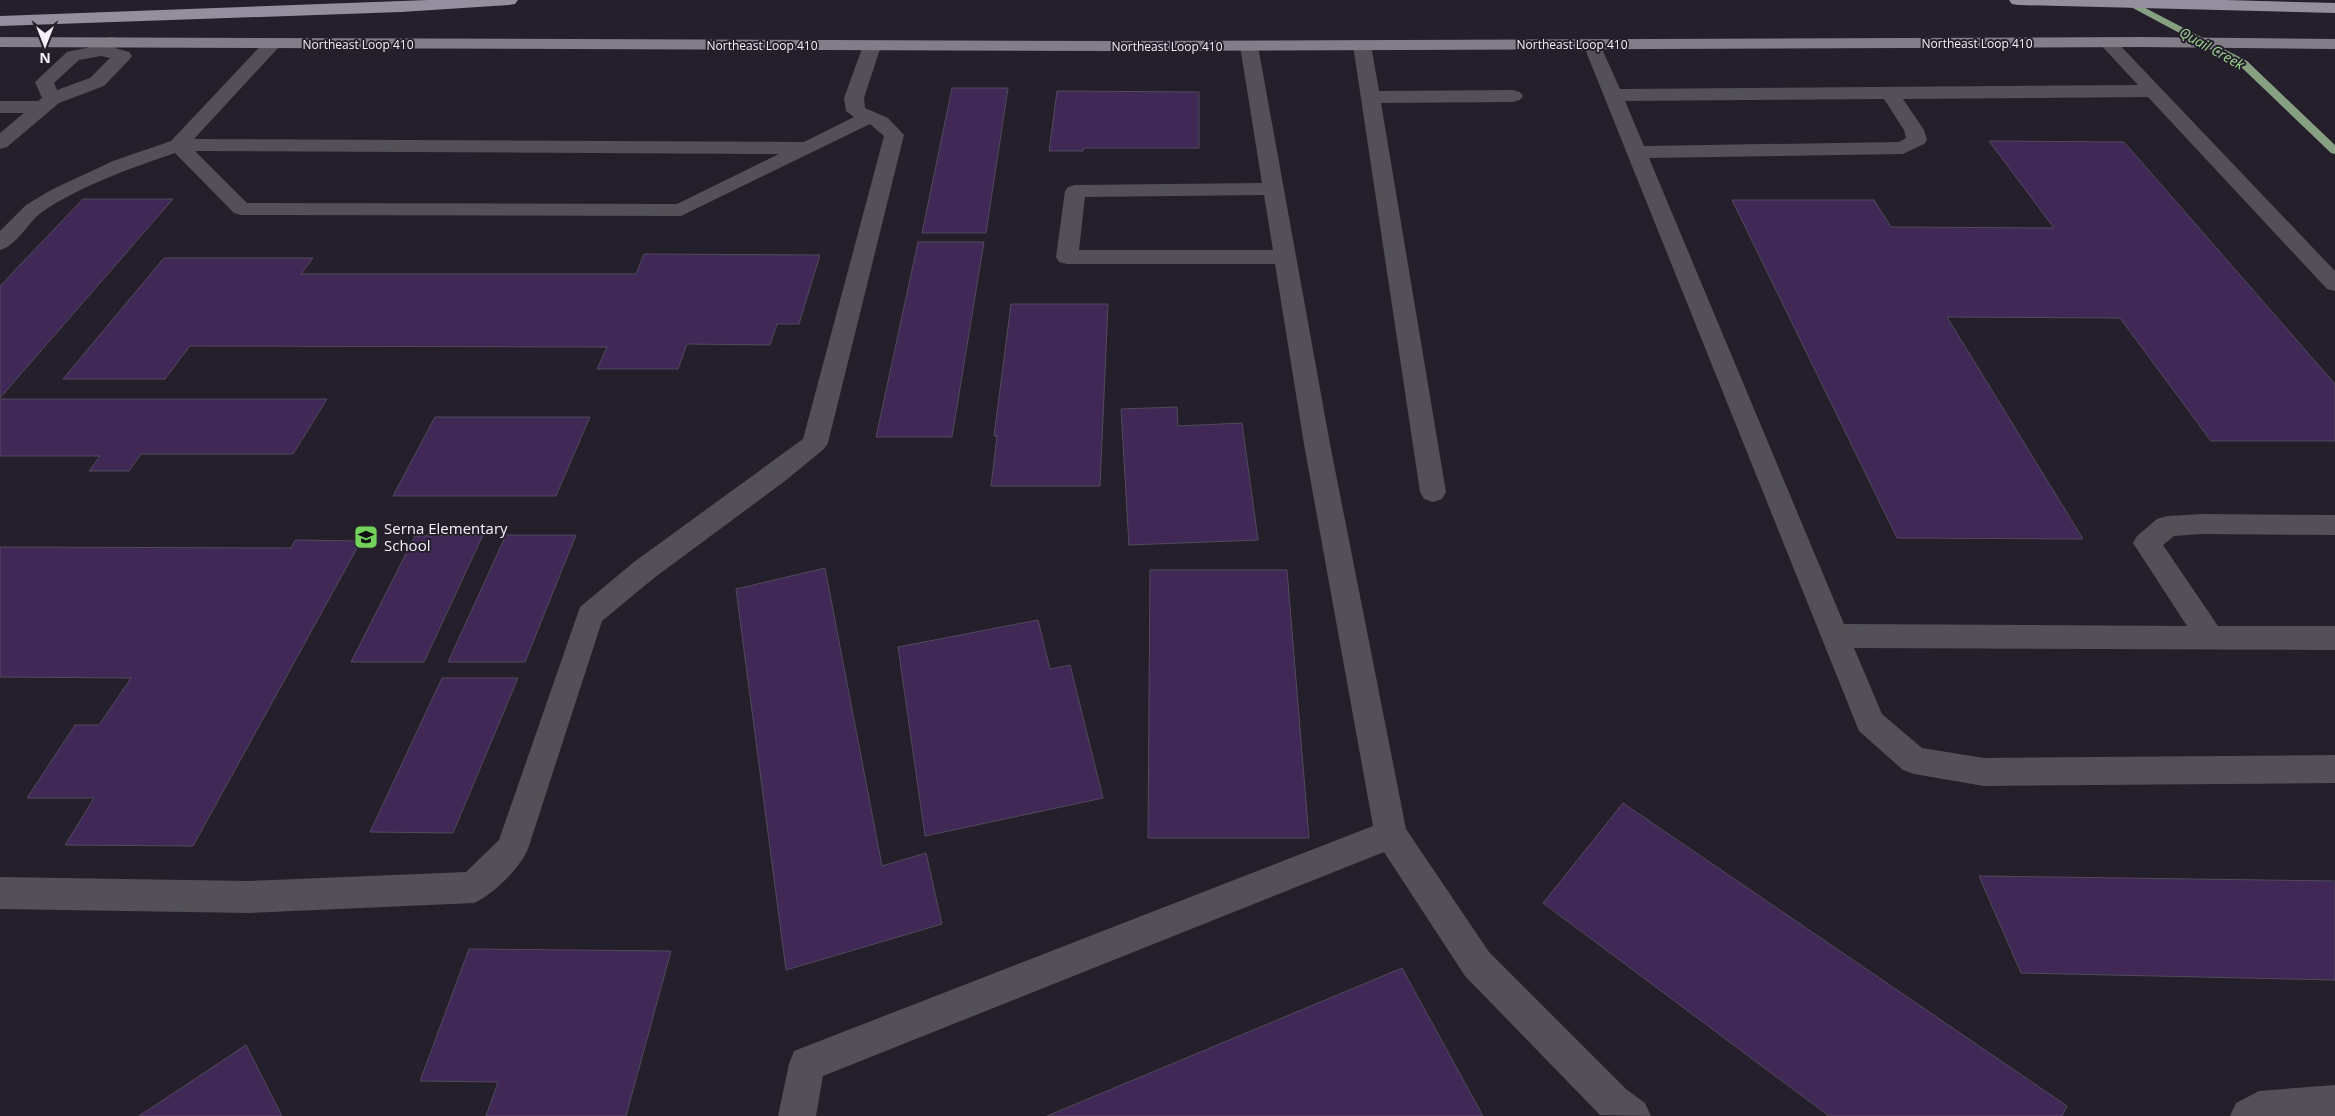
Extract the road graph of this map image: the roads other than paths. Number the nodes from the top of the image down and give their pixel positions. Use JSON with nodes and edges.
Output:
{"nodes":[{"id":1,"x":509,"y":0,"type":"edge"},
{"id":2,"x":2018,"y":0,"type":"edge"},
{"id":3,"x":2335,"y":8,"type":"edge"},
{"id":4,"x":0,"y":21,"type":"edge"},
{"id":5,"x":0,"y":42,"type":"edge"},
{"id":6,"x":2108,"y":43,"type":"junction"},
{"id":7,"x":272,"y":44,"type":"junction"},
{"id":8,"x":1592,"y":44,"type":"junction"},
{"id":9,"x":2335,"y":44,"type":"edge"},
{"id":10,"x":1362,"y":45,"type":"junction"},
{"id":11,"x":106,"y":46,"type":"junction"},
{"id":12,"x":872,"y":46,"type":"junction"},
{"id":13,"x":1249,"y":46,"type":"junction"},
{"id":14,"x":2153,"y":91,"type":"junction"},
{"id":15,"x":1890,"y":93,"type":"junction"},
{"id":16,"x":1612,"y":94,"type":"junction"},
{"id":17,"x":1513,"y":96,"type":"dead end"},
{"id":18,"x":1370,"y":97,"type":"junction"},
{"id":19,"x":47,"y":103,"type":"junction"},
{"id":20,"x":0,"y":107,"type":"edge"},
{"id":21,"x":870,"y":117,"type":"junction"},
{"id":22,"x":22,"y":124,"type":"junction"},
{"id":23,"x":0,"y":131,"type":"edge"},
{"id":24,"x":0,"y":143,"type":"edge"},
{"id":25,"x":178,"y":146,"type":"junction"},
{"id":26,"x":808,"y":148,"type":"junction"},
{"id":27,"x":1636,"y":152,"type":"junction"},
{"id":28,"x":1274,"y":189,"type":"junction"},
{"id":29,"x":0,"y":243,"type":"edge"},
{"id":30,"x":1285,"y":257,"type":"junction"},
{"id":31,"x":2335,"y":284,"type":"edge"},
{"id":32,"x":1433,"y":492,"type":"dead end"},
{"id":33,"x":2335,"y":525,"type":"edge"},
{"id":34,"x":1834,"y":636,"type":"junction"},
{"id":35,"x":2210,"y":638,"type":"junction"},
{"id":36,"x":2335,"y":638,"type":"edge"},
{"id":37,"x":2335,"y":769,"type":"edge"},
{"id":38,"x":1391,"y":834,"type":"junction"},
{"id":39,"x":0,"y":893,"type":"edge"},
{"id":40,"x":2335,"y":1104,"type":"edge"},
{"id":41,"x":797,"y":1116,"type":"edge"},
{"id":42,"x":1632,"y":1116,"type":"edge"},
{"id":43,"x":2250,"y":1116,"type":"edge"}],
"edges":[{"from":1,"to":4,"type":"highway"},
{"from":2,"to":3,"type":"highway"},
{"from":5,"to":11,"type":"main road","name":"Northeast Loop 410"},
{"from":6,"to":8,"type":"main road","name":"Northeast Loop 410"},
{"from":6,"to":9,"type":"main road","name":"Northeast Loop 410"},
{"from":6,"to":14,"type":"lane"},
{"from":7,"to":11,"type":"main road","name":"Northeast Loop 410"},
{"from":7,"to":12,"type":"main road","name":"Northeast Loop 410"},
{"from":7,"to":25,"type":"lane"},
{"from":8,"to":10,"type":"main road","name":"Northeast Loop 410"},
{"from":8,"to":16,"type":"lane"},
{"from":10,"to":13,"type":"main road","name":"Northeast Loop 410"},
{"from":10,"to":18,"type":"lane"},
{"from":11,"to":19,"type":"lane"},
{"from":11,"to":19,"type":"lane"},
{"from":12,"to":13,"type":"main road","name":"Northeast Loop 410"},
{"from":12,"to":21,"type":"lane"},
{"from":13,"to":28,"type":"lane"},
{"from":14,"to":15,"type":"lane"},
{"from":14,"to":31,"type":"lane"},
{"from":15,"to":16,"type":"lane"},
{"from":15,"to":27,"type":"lane"},
{"from":16,"to":27,"type":"lane"},
{"from":17,"to":18,"type":"lane"},
{"from":18,"to":32,"type":"lane"},
{"from":19,"to":20,"type":"lane"},
{"from":19,"to":22,"type":"lane"},
{"from":21,"to":26,"type":"lane"},
{"from":21,"to":39,"type":"lane"},
{"from":22,"to":23,"type":"lane"},
{"from":22,"to":24,"type":"lane"},
{"from":25,"to":26,"type":"lane"},
{"from":25,"to":26,"type":"lane"},
{"from":25,"to":29,"type":"lane"},
{"from":27,"to":34,"type":"lane"},
{"from":28,"to":30,"type":"lane"},
{"from":28,"to":30,"type":"lane"},
{"from":30,"to":38,"type":"lane"},
{"from":33,"to":35,"type":"lane"},
{"from":34,"to":35,"type":"lane"},
{"from":34,"to":37,"type":"lane"},
{"from":35,"to":36,"type":"lane"},
{"from":38,"to":41,"type":"lane"},
{"from":38,"to":42,"type":"lane"},
{"from":40,"to":43,"type":"lane"}]}
